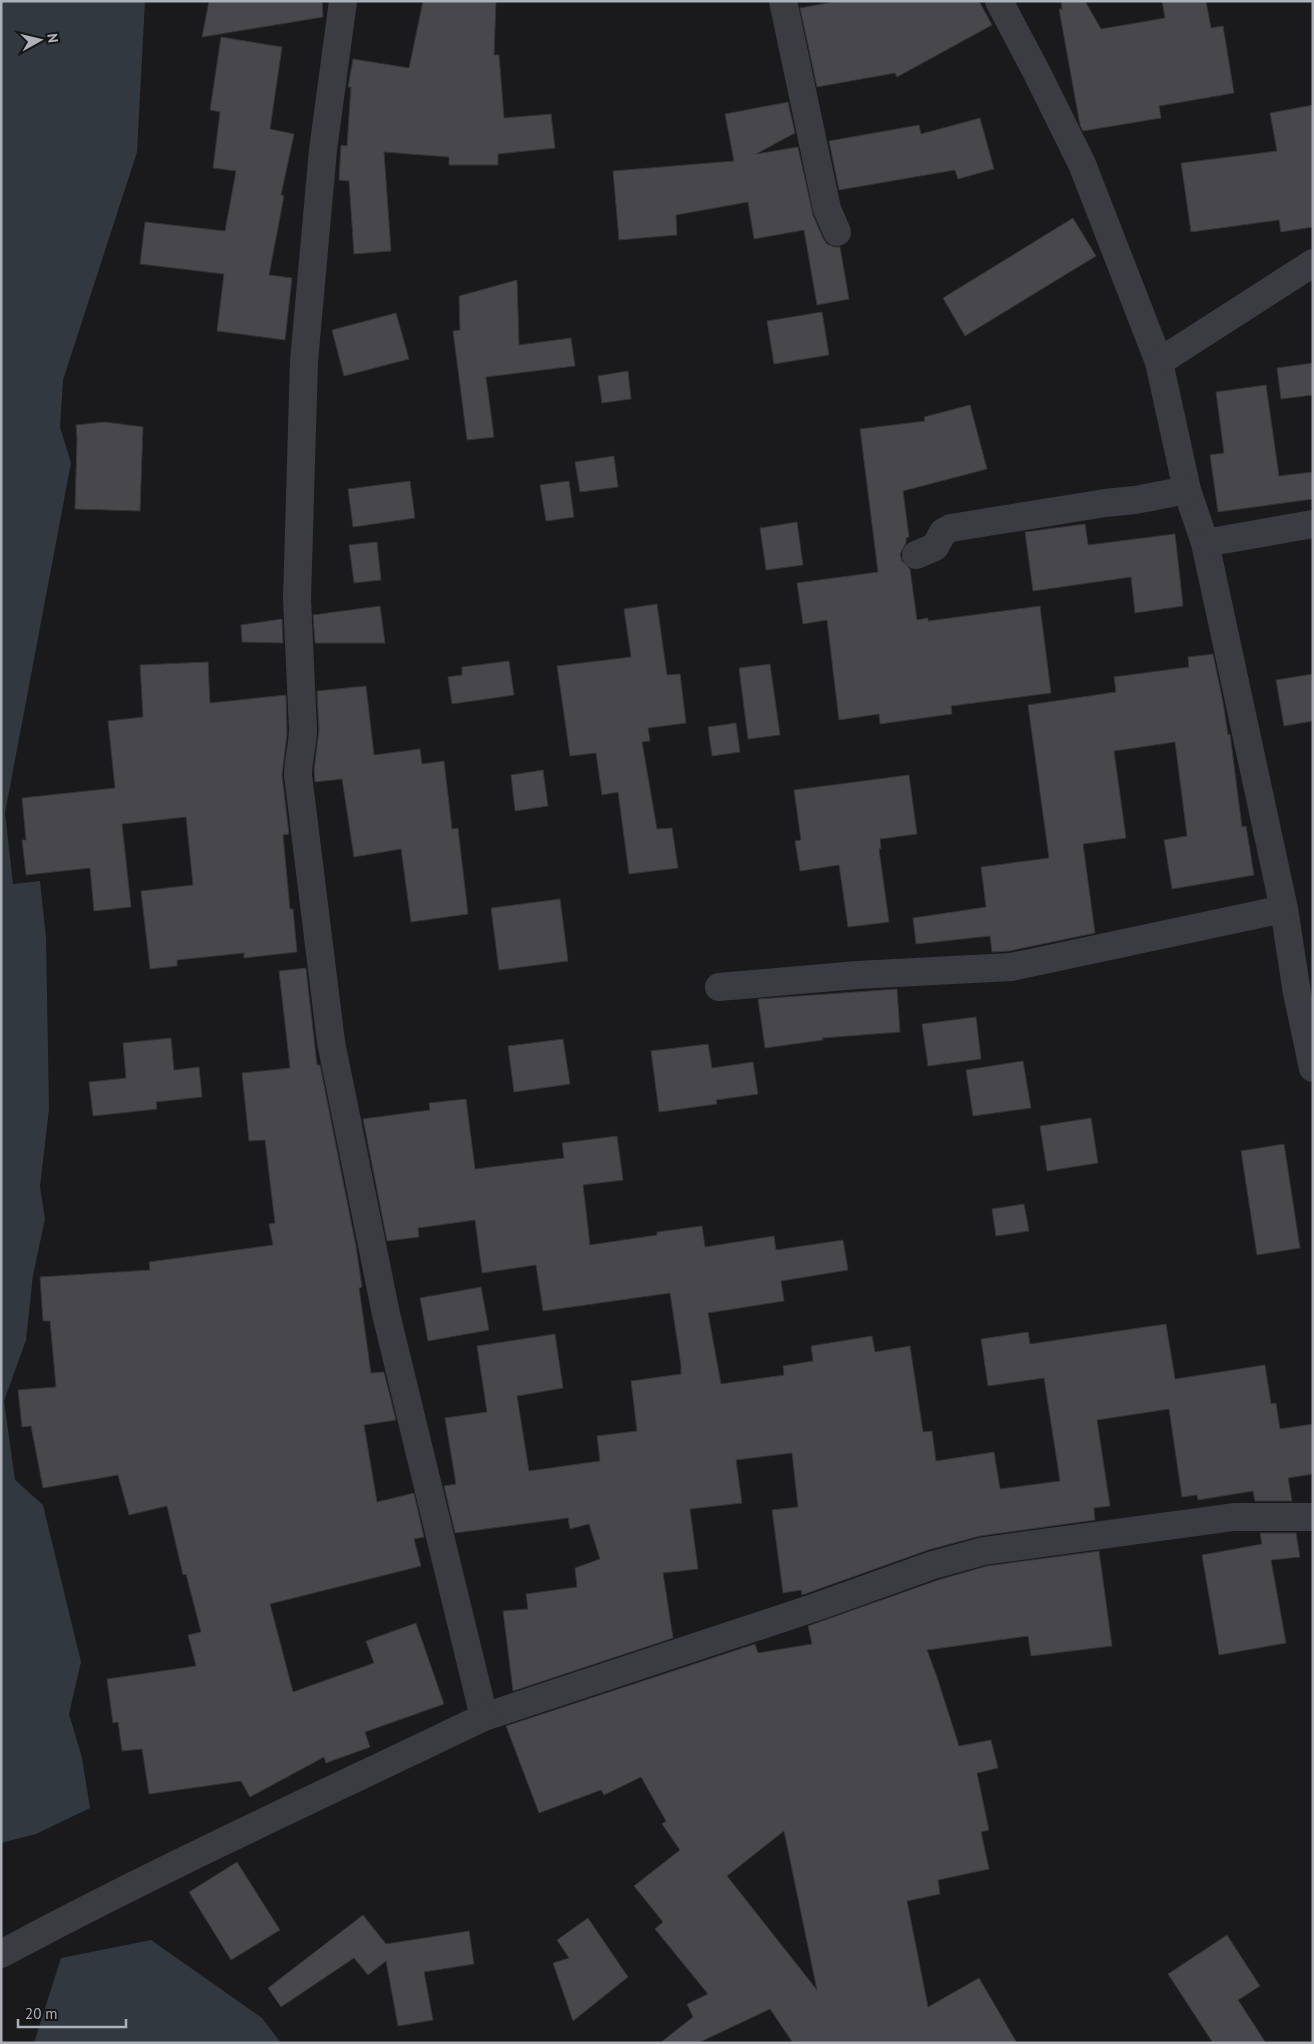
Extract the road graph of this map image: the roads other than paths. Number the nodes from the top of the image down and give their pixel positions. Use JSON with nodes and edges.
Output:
{"nodes":[{"id":1,"x":343,"y":1,"type":"edge"},
{"id":2,"x":783,"y":1,"type":"edge"},
{"id":3,"x":999,"y":1,"type":"edge"},
{"id":4,"x":837,"y":232,"type":"dead end"},
{"id":5,"x":1313,"y":263,"type":"edge"},
{"id":6,"x":1159,"y":362,"type":"junction"},
{"id":7,"x":1187,"y":490,"type":"junction"},
{"id":8,"x":1313,"y":524,"type":"edge"},
{"id":9,"x":1205,"y":543,"type":"junction"},
{"id":10,"x":916,"y":555,"type":"dead end"},
{"id":11,"x":1284,"y":909,"type":"junction"},
{"id":12,"x":719,"y":987,"type":"dead end"},
{"id":13,"x":1305,"y":994,"type":"edge"},
{"id":14,"x":1313,"y":1068,"type":"edge"},
{"id":15,"x":1313,"y":1517,"type":"edge"},
{"id":16,"x":484,"y":1718,"type":"junction"},
{"id":17,"x":1,"y":1954,"type":"edge"}],
"edges":[{"from":1,"to":16,"type":"street"},
{"from":2,"to":4,"type":"street"},
{"from":3,"to":6,"type":"street"},
{"from":5,"to":6,"type":"street"},
{"from":6,"to":7,"type":"street"},
{"from":7,"to":9,"type":"street"},
{"from":7,"to":10,"type":"street"},
{"from":8,"to":9,"type":"street"},
{"from":9,"to":11,"type":"street"},
{"from":11,"to":12,"type":"street"},
{"from":11,"to":13,"type":"street"},
{"from":13,"to":14,"type":"street"},
{"from":15,"to":16,"type":"street"},
{"from":16,"to":17,"type":"street"}]}
